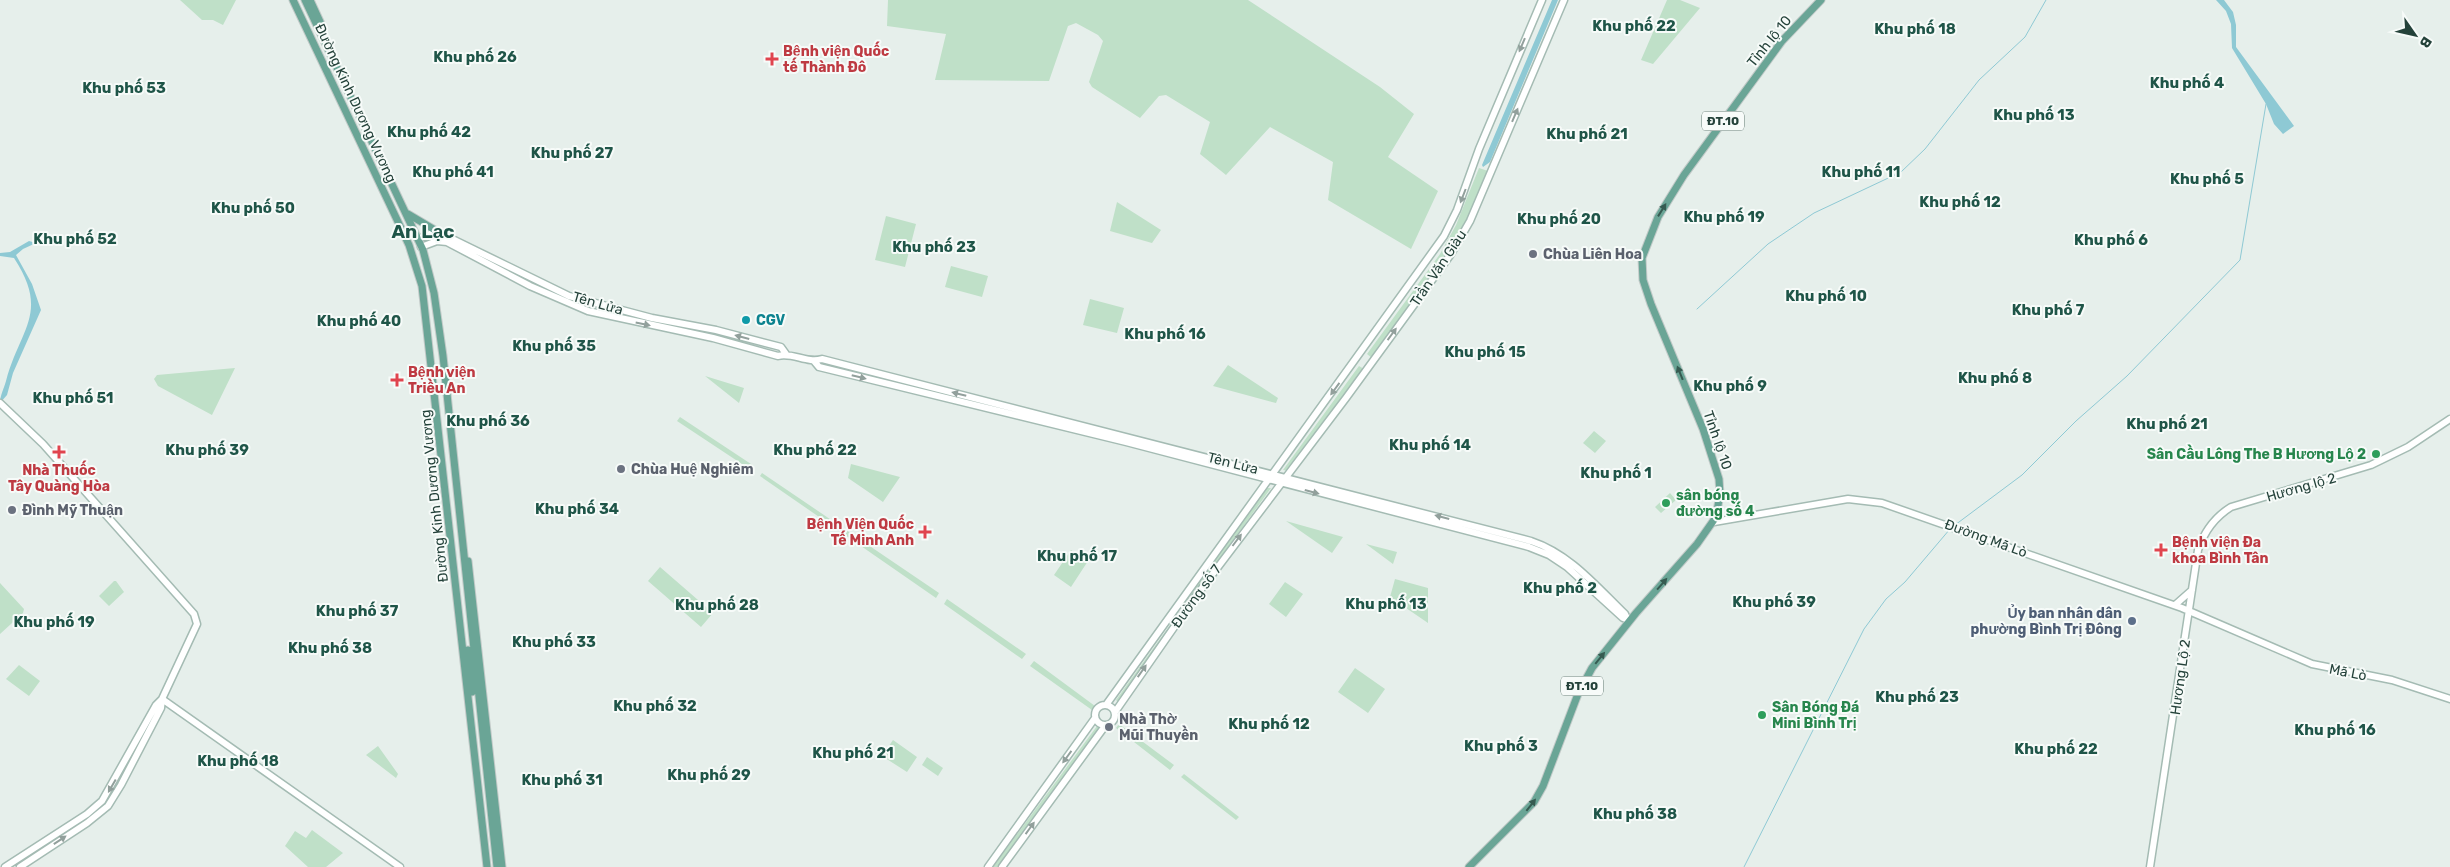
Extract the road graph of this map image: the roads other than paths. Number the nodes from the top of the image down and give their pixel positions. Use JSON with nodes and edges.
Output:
{"nodes":[{"id":1,"x":293,"y":0,"type":"edge"},
{"id":2,"x":298,"y":0,"type":"edge"},
{"id":3,"x":305,"y":0,"type":"edge"},
{"id":4,"x":310,"y":0,"type":"edge"},
{"id":5,"x":1542,"y":0,"type":"edge"},
{"id":6,"x":1821,"y":0,"type":"edge"},
{"id":7,"x":1560,"y":1,"type":"edge"},
{"id":8,"x":336,"y":58,"type":"junction"},
{"id":9,"x":385,"y":181,"type":"junction"},
{"id":10,"x":390,"y":191,"type":"junction"},
{"id":11,"x":406,"y":213,"type":"junction"},
{"id":12,"x":440,"y":233,"type":"junction"},
{"id":13,"x":415,"y":246,"type":"junction"},
{"id":14,"x":1363,"y":349,"type":"junction"},
{"id":15,"x":786,"y":354,"type":"junction"},
{"id":16,"x":438,"y":356,"type":"junction"},
{"id":17,"x":1374,"y":358,"type":"junction"},
{"id":18,"x":814,"y":361,"type":"junction"},
{"id":19,"x":1351,"y":366,"type":"junction"},
{"id":20,"x":1363,"y":374,"type":"junction"},
{"id":21,"x":0,"y":404,"type":"edge"},
{"id":22,"x":2450,"y":418,"type":"edge"},
{"id":23,"x":1282,"y":460,"type":"junction"},
{"id":24,"x":1294,"y":466,"type":"junction"},
{"id":25,"x":1273,"y":473,"type":"junction"},
{"id":26,"x":1286,"y":476,"type":"junction"},
{"id":27,"x":1267,"y":480,"type":"junction"},
{"id":28,"x":1719,"y":483,"type":"junction"},
{"id":29,"x":1280,"y":484,"type":"junction"},
{"id":30,"x":1728,"y":490,"type":"dead end"},
{"id":31,"x":1259,"y":492,"type":"junction"},
{"id":32,"x":1269,"y":497,"type":"junction"},
{"id":33,"x":2238,"y":504,"type":"joint"},
{"id":34,"x":455,"y":507,"type":"junction"},
{"id":35,"x":1714,"y":522,"type":"junction"},
{"id":36,"x":1489,"y":532,"type":"junction"},
{"id":37,"x":462,"y":571,"type":"junction"},
{"id":38,"x":2192,"y":590,"type":"junction"},
{"id":39,"x":2175,"y":605,"type":"junction"},
{"id":40,"x":2189,"y":610,"type":"junction"},
{"id":41,"x":1628,"y":619,"type":"junction"},
{"id":42,"x":2249,"y":636,"type":"joint"},
{"id":43,"x":162,"y":699,"type":"junction"},
{"id":44,"x":2450,"y":699,"type":"edge"},
{"id":45,"x":1106,"y":705,"type":"junction"},
{"id":46,"x":1115,"y":712,"type":"junction"},
{"id":47,"x":1095,"y":718,"type":"junction"},
{"id":48,"x":1104,"y":726,"type":"junction"},
{"id":49,"x":483,"y":760,"type":"junction"},
{"id":50,"x":497,"y":851,"type":"junction"},
{"id":51,"x":6,"y":867,"type":"edge"},
{"id":52,"x":20,"y":867,"type":"edge"},
{"id":53,"x":400,"y":867,"type":"edge"},
{"id":54,"x":487,"y":867,"type":"edge"},
{"id":55,"x":491,"y":867,"type":"edge"},
{"id":56,"x":497,"y":867,"type":"edge"},
{"id":57,"x":502,"y":867,"type":"edge"},
{"id":58,"x":988,"y":867,"type":"edge"},
{"id":59,"x":1002,"y":867,"type":"edge"},
{"id":60,"x":1469,"y":867,"type":"edge"},
{"id":61,"x":2150,"y":867,"type":"edge"}],
"edges":[{"from":1,"to":9,"type":"main road","name":"Đường Kinh Dương Vương"},
{"from":2,"to":9,"type":"main road","name":"Đường Kinh Dương Vương"},
{"from":3,"to":8,"type":"main road","name":"Đường Kinh Dương Vương"},
{"from":4,"to":8,"type":"main road","name":"Đường Kinh Dương Vương"},
{"from":5,"to":14,"type":"main road","name":"Trần Văn Giàu","one_way":true},
{"from":28,"to":6,"type":"main road","name":"Tỉnh lộ 10","number":"ĐT.10","one_way":true},
{"from":17,"to":7,"type":"main road","name":"Trần Văn Giàu","one_way":true},
{"from":8,"to":9,"type":"main road","name":"Đường Kinh Dương Vương"},
{"from":9,"to":10,"type":"main road","name":"Đường Kinh Dương Vương"},
{"from":9,"to":10,"type":"main road","name":"Đường Kinh Dương Vương"},
{"from":10,"to":11,"type":"main road","name":"Đường Kinh Dương Vương"},
{"from":10,"to":13,"type":"main road","name":"Đường Kinh Dương Vương"},
{"from":11,"to":12,"type":"main road"},
{"from":11,"to":13,"type":"main road","name":"Đường Kinh Dương Vương"},
{"from":12,"to":13,"type":"main road"},
{"from":15,"to":12,"type":"main road","name":"Tên Lửa","one_way":true},
{"from":13,"to":15,"type":"main road","name":"Tên Lửa","one_way":true},
{"from":13,"to":16,"type":"main road","name":"Đường Kinh Dương Vương"},
{"from":13,"to":16,"type":"main road","name":"Đường Kinh Dương Vương"},
{"from":14,"to":17,"type":"main road"},
{"from":14,"to":19,"type":"main road","name":"Trần Văn Giàu"},
{"from":15,"to":18,"type":"main road","name":"Tên Lửa"},
{"from":16,"to":34,"type":"main road","name":"Đường Kinh Dương Vương"},
{"from":16,"to":34,"type":"main road","name":"Đường Kinh Dương Vương"},
{"from":17,"to":20,"type":"main road","name":"Trần Văn Giàu"},
{"from":25,"to":18,"type":"main road","name":"Tên Lửa","one_way":true},
{"from":18,"to":27,"type":"main road","name":"Tên Lửa","one_way":true},
{"from":19,"to":20,"type":"main road"},
{"from":19,"to":23,"type":"main road","name":"Trần Văn Giàu","one_way":true},
{"from":20,"to":24,"type":"main road","name":"Trần Văn Giàu"},
{"from":21,"to":43,"type":"main road"},
{"from":22,"to":33,"type":"main road","name":"Hương lộ 2"},
{"from":23,"to":24,"type":"main road"},
{"from":23,"to":25,"type":"main road","name":"Trần Văn Giàu"},
{"from":24,"to":26,"type":"main road","name":"Trần Văn Giàu"},
{"from":25,"to":26,"type":"main road","name":"Tên Lửa"},
{"from":25,"to":27,"type":"main road","name":"Trần Văn Giàu"},
{"from":26,"to":29,"type":"main road","name":"Trần Văn Giàu"},
{"from":36,"to":26,"type":"main road","name":"Tên Lửa","one_way":true},
{"from":27,"to":29,"type":"main road","name":"Tên Lửa"},
{"from":27,"to":31,"type":"main road","name":"Đường số 7"},
{"from":28,"to":30,"type":"main road"},
{"from":28,"to":35,"type":"main road","name":"Tỉnh lộ 10","number":"ĐT.10"},
{"from":29,"to":32,"type":"main road","name":"Đường số 7"},
{"from":29,"to":36,"type":"main road","name":"Tên Lửa","one_way":true},
{"from":31,"to":32,"type":"main road"},
{"from":31,"to":45,"type":"main road","name":"Đường số 7"},
{"from":46,"to":32,"type":"main road","name":"Đường số 7","one_way":true},
{"from":33,"to":38,"type":"main road","name":"Hương Lộ 2"},
{"from":34,"to":37,"type":"main road","name":"Đường Kinh Dương Vương"},
{"from":35,"to":39,"type":"main road","name":"Đường Mã Lò"},
{"from":41,"to":35,"type":"main road","name":"Tỉnh lộ 10","number":"ĐT.10","one_way":true},
{"from":36,"to":41,"type":"main road","name":"Tên Lửa"},
{"from":37,"to":49,"type":"main road","name":"Đường Kinh Dương Vương"},
{"from":37,"to":49,"type":"main road","name":"Đường Kinh Dương Vương"},
{"from":38,"to":39,"type":"main road"},
{"from":38,"to":40,"type":"main road","name":"Hương Lộ 2"},
{"from":39,"to":40,"type":"main road","name":"Đường Mã Lò"},
{"from":40,"to":42,"type":"main road","name":"Đường Mã Lò"},
{"from":40,"to":61,"type":"main road","name":"Hương Lộ 2"},
{"from":60,"to":41,"type":"main road","name":"Tỉnh lộ 10","number":"ĐT.10","one_way":true},
{"from":42,"to":44,"type":"main road","name":"Mã Lò"},
{"from":43,"to":51,"type":"main road","one_way":true},
{"from":52,"to":43,"type":"main road","one_way":true},
{"from":43,"to":53,"type":"main road"},
{"from":45,"to":46,"type":"main road"},
{"from":45,"to":47,"type":"main road"},
{"from":46,"to":48,"type":"main road"},
{"from":47,"to":48,"type":"main road"},
{"from":47,"to":58,"type":"main road","one_way":true},
{"from":59,"to":48,"type":"main road","one_way":true},
{"from":49,"to":50,"type":"main road","name":"Đường Kinh Dương Vương"},
{"from":49,"to":54,"type":"main road","name":"Đường Kinh Dương Vương"},
{"from":49,"to":55,"type":"main road","name":"Đường Kinh Dương Vương"},
{"from":50,"to":56,"type":"main road","name":"Đường Kinh Dương Vương"},
{"from":50,"to":57,"type":"main road","name":"Đường Kinh Dương Vương"}]}
